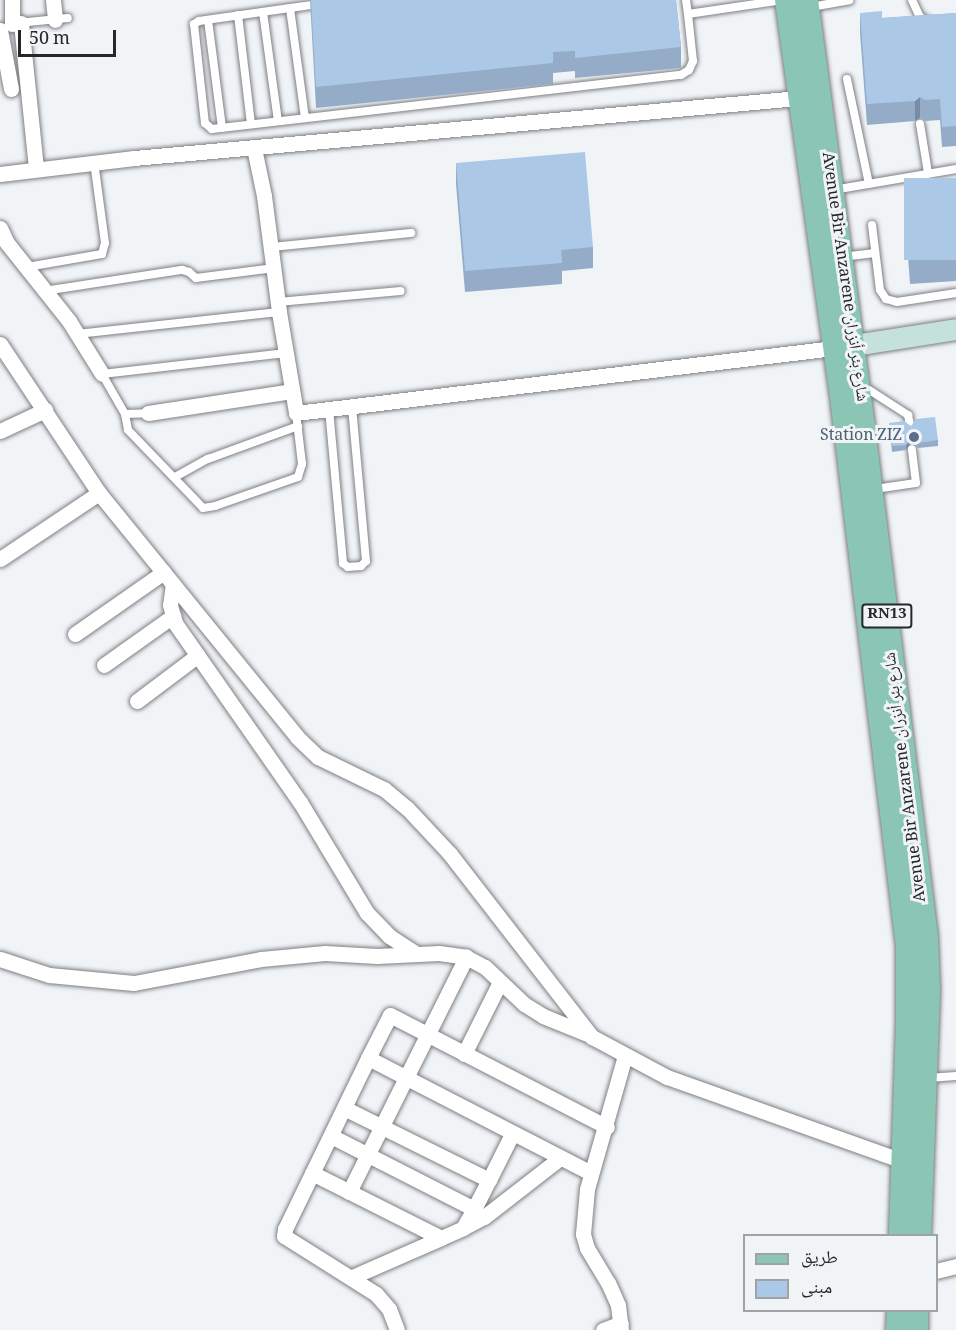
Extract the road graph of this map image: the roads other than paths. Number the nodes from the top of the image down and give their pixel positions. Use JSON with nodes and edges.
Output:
{"nodes":[{"id":1,"x":12,"y":0,"type":"edge"},
{"id":2,"x":53,"y":0,"type":"edge"},
{"id":3,"x":686,"y":0,"type":"edge"},
{"id":4,"x":849,"y":0,"type":"edge"},
{"id":5,"x":912,"y":0,"type":"edge"},
{"id":6,"x":796,"y":2,"type":"edge"},
{"id":7,"x":331,"y":3,"type":"edge"},
{"id":8,"x":290,"y":8,"type":"junction"},
{"id":9,"x":263,"y":12,"type":"junction"},
{"id":10,"x":688,"y":14,"type":"junction"},
{"id":11,"x":238,"y":15,"type":"junction"},
{"id":12,"x":61,"y":19,"type":"joint"},
{"id":13,"x":208,"y":20,"type":"junction"},
{"id":14,"x":936,"y":21,"type":"edge"},
{"id":15,"x":8,"y":26,"type":"edge"},
{"id":16,"x":847,"y":79,"type":"dead end"},
{"id":17,"x":10,"y":89,"type":"dead end"},
{"id":18,"x":799,"y":98,"type":"junction"},
{"id":19,"x":305,"y":118,"type":"junction"},
{"id":20,"x":278,"y":121,"type":"junction"},
{"id":21,"x":251,"y":124,"type":"junction"},
{"id":22,"x":920,"y":124,"type":"dead end"},
{"id":23,"x":222,"y":128,"type":"junction"},
{"id":24,"x":254,"y":148,"type":"junction"},
{"id":25,"x":94,"y":162,"type":"junction"},
{"id":26,"x":36,"y":168,"type":"junction"},
{"id":27,"x":956,"y":169,"type":"edge"},
{"id":28,"x":0,"y":174,"type":"edge"},
{"id":29,"x":928,"y":174,"type":"junction"},
{"id":30,"x":869,"y":184,"type":"junction"},
{"id":31,"x":832,"y":190,"type":"junction"},
{"id":32,"x":872,"y":225,"type":"dead end"},
{"id":33,"x":0,"y":228,"type":"edge"},
{"id":34,"x":411,"y":233,"type":"dead end"},
{"id":35,"x":271,"y":247,"type":"junction"},
{"id":36,"x":875,"y":253,"type":"junction"},
{"id":37,"x":841,"y":257,"type":"junction"},
{"id":38,"x":26,"y":267,"type":"junction"},
{"id":39,"x":274,"y":268,"type":"junction"},
{"id":40,"x":44,"y":291,"type":"junction"},
{"id":41,"x":401,"y":291,"type":"dead end"},
{"id":42,"x":956,"y":292,"type":"edge"},
{"id":43,"x":278,"y":307,"type":"junction"},
{"id":44,"x":956,"y":329,"type":"edge"},
{"id":45,"x":77,"y":334,"type":"junction"},
{"id":46,"x":0,"y":344,"type":"edge"},
{"id":47,"x":843,"y":346,"type":"junction"},
{"id":48,"x":286,"y":353,"type":"junction"},
{"id":49,"x":102,"y":374,"type":"junction"},
{"id":50,"x":857,"y":382,"type":"junction"},
{"id":51,"x":291,"y":391,"type":"junction"},
{"id":52,"x":352,"y":406,"type":"junction"},
{"id":53,"x":329,"y":409,"type":"junction"},
{"id":54,"x":45,"y":410,"type":"junction"},
{"id":55,"x":148,"y":413,"type":"joint"},
{"id":56,"x":125,"y":414,"type":"junction"},
{"id":57,"x":297,"y":419,"type":"junction"},
{"id":58,"x":910,"y":425,"type":"edge"},
{"id":59,"x":0,"y":431,"type":"edge"},
{"id":60,"x":912,"y":449,"type":"dead end"},
{"id":61,"x":175,"y":477,"type":"junction"},
{"id":62,"x":870,"y":489,"type":"junction"},
{"id":63,"x":99,"y":493,"type":"junction"},
{"id":64,"x":0,"y":559,"type":"edge"},
{"id":65,"x":168,"y":578,"type":"junction"},
{"id":66,"x":173,"y":616,"type":"junction"},
{"id":67,"x":75,"y":634,"type":"dead end"},
{"id":68,"x":198,"y":655,"type":"junction"},
{"id":69,"x":104,"y":665,"type":"dead end"},
{"id":70,"x":137,"y":701,"type":"dead end"},
{"id":71,"x":417,"y":954,"type":"junction"},
{"id":72,"x":466,"y":957,"type":"junction"},
{"id":73,"x":0,"y":959,"type":"edge"},
{"id":74,"x":500,"y":982,"type":"junction"},
{"id":75,"x":427,"y":1035,"type":"junction"},
{"id":76,"x":592,"y":1036,"type":"junction"},
{"id":77,"x":464,"y":1054,"type":"junction"},
{"id":78,"x":625,"y":1056,"type":"junction"},
{"id":79,"x":368,"y":1058,"type":"junction"},
{"id":80,"x":956,"y":1076,"type":"edge"},
{"id":81,"x":405,"y":1078,"type":"junction"},
{"id":82,"x":924,"y":1078,"type":"junction"},
{"id":83,"x":344,"y":1108,"type":"junction"},
{"id":84,"x":381,"y":1125,"type":"junction"},
{"id":85,"x":607,"y":1127,"type":"junction"},
{"id":86,"x":512,"y":1134,"type":"junction"},
{"id":87,"x":331,"y":1136,"type":"junction"},
{"id":88,"x":366,"y":1155,"type":"junction"},
{"id":89,"x":560,"y":1158,"type":"junction"},
{"id":90,"x":903,"y":1161,"type":"junction"},
{"id":91,"x":312,"y":1173,"type":"junction"},
{"id":92,"x":591,"y":1173,"type":"junction"},
{"id":93,"x":489,"y":1180,"type":"junction"},
{"id":94,"x":349,"y":1192,"type":"junction"},
{"id":95,"x":474,"y":1209,"type":"junction"},
{"id":96,"x":463,"y":1228,"type":"junction"},
{"id":97,"x":901,"y":1234,"type":"edge"},
{"id":98,"x":918,"y":1234,"type":"edge"},
{"id":99,"x":441,"y":1238,"type":"junction"},
{"id":100,"x":956,"y":1266,"type":"edge"},
{"id":101,"x":938,"y":1270,"type":"edge"},
{"id":102,"x":352,"y":1278,"type":"junction"},
{"id":103,"x":899,"y":1312,"type":"edge"},
{"id":104,"x":916,"y":1312,"type":"edge"},
{"id":105,"x":621,"y":1326,"type":"edge"},
{"id":106,"x":397,"y":1330,"type":"edge"},
{"id":107,"x":603,"y":1330,"type":"edge"},
{"id":108,"x":898,"y":1330,"type":"edge"},
{"id":109,"x":916,"y":1330,"type":"edge"}],
"edges":[{"from":1,"to":15,"type":"street"},
{"from":2,"to":12,"type":"street"},
{"from":3,"to":10,"type":"lane"},
{"from":4,"to":6,"type":"lane"},
{"from":5,"to":14,"type":"lane"},
{"from":6,"to":10,"type":"lane"},
{"from":6,"to":18,"type":"main road","name":"Avenue Bir Anzarene شارع بئر أنزران","number":"RN13"},
{"from":6,"to":31,"type":"main road","name":"Avenue Bir Anzarene شارع بئر أنزران","number":"RN13"},
{"from":7,"to":8,"type":"lane"},
{"from":8,"to":9,"type":"lane"},
{"from":8,"to":19,"type":"lane"},
{"from":9,"to":11,"type":"lane"},
{"from":9,"to":20,"type":"lane"},
{"from":10,"to":19,"type":"lane"},
{"from":11,"to":13,"type":"lane"},
{"from":11,"to":21,"type":"lane"},
{"from":12,"to":15,"type":"lane"},
{"from":13,"to":23,"type":"lane"},
{"from":13,"to":23,"type":"lane"},
{"from":15,"to":17,"type":"street"},
{"from":15,"to":26,"type":"street"},
{"from":16,"to":30,"type":"lane"},
{"from":18,"to":24,"type":"street"},
{"from":18,"to":47,"type":"main road","name":"Avenue Bir Anzarene شارع بئر أنزران","number":"RN13"},
{"from":19,"to":20,"type":"lane"},
{"from":20,"to":21,"type":"lane"},
{"from":21,"to":23,"type":"lane"},
{"from":22,"to":29,"type":"lane"},
{"from":24,"to":25,"type":"street"},
{"from":24,"to":35,"type":"street"},
{"from":25,"to":26,"type":"street"},
{"from":25,"to":38,"type":"lane"},
{"from":26,"to":28,"type":"street"},
{"from":27,"to":29,"type":"lane"},
{"from":29,"to":30,"type":"lane"},
{"from":30,"to":31,"type":"lane"},
{"from":31,"to":37,"type":"main road","name":"Avenue Bir Anzarene شارع بئر أنزران","number":"RN13"},
{"from":32,"to":36,"type":"lane"},
{"from":33,"to":38,"type":"street"},
{"from":34,"to":35,"type":"lane"},
{"from":35,"to":39,"type":"street"},
{"from":36,"to":37,"type":"lane"},
{"from":36,"to":42,"type":"lane"},
{"from":37,"to":47,"type":"main road","name":"Avenue Bir Anzarene شارع بئر أنزران","number":"RN13"},
{"from":38,"to":40,"type":"street"},
{"from":39,"to":40,"type":"lane"},
{"from":39,"to":43,"type":"street"},
{"from":40,"to":45,"type":"street"},
{"from":41,"to":43,"type":"lane"},
{"from":43,"to":45,"type":"lane"},
{"from":43,"to":48,"type":"street"},
{"from":44,"to":47,"type":"street"},
{"from":45,"to":49,"type":"street"},
{"from":46,"to":54,"type":"street"},
{"from":47,"to":50,"type":"main road","name":"Avenue Bir Anzarene شارع بئر أنزران","number":"RN13"},
{"from":47,"to":52,"type":"street"},
{"from":47,"to":90,"type":"main road","name":"Avenue Bir Anzarene شارع بئر أنزران","number":"RN13"},
{"from":48,"to":49,"type":"lane"},
{"from":48,"to":51,"type":"street"},
{"from":49,"to":56,"type":"lane"},
{"from":50,"to":58,"type":"lane"},
{"from":50,"to":62,"type":"main road","name":"Avenue Bir Anzarene شارع بئر أنزران","number":"RN13"},
{"from":51,"to":55,"type":"street"},
{"from":51,"to":57,"type":"street"},
{"from":52,"to":53,"type":"street"},
{"from":52,"to":53,"type":"lane"},
{"from":53,"to":57,"type":"street"},
{"from":54,"to":59,"type":"street"},
{"from":54,"to":63,"type":"street"},
{"from":55,"to":56,"type":"lane"},
{"from":56,"to":61,"type":"lane"},
{"from":57,"to":61,"type":"lane"},
{"from":57,"to":61,"type":"lane"},
{"from":60,"to":62,"type":"lane"},
{"from":62,"to":82,"type":"main road","name":"Avenue Bir Anzarene شارع بئر أنزران","number":"RN13"},
{"from":63,"to":64,"type":"street"},
{"from":63,"to":65,"type":"street"},
{"from":65,"to":66,"type":"street"},
{"from":65,"to":67,"type":"street"},
{"from":65,"to":76,"type":"street"},
{"from":66,"to":68,"type":"street"},
{"from":66,"to":69,"type":"street"},
{"from":68,"to":70,"type":"street"},
{"from":68,"to":71,"type":"street"},
{"from":71,"to":72,"type":"street"},
{"from":71,"to":73,"type":"street"},
{"from":72,"to":74,"type":"street"},
{"from":72,"to":75,"type":"street"},
{"from":74,"to":76,"type":"street"},
{"from":74,"to":77,"type":"street"},
{"from":75,"to":77,"type":"street"},
{"from":75,"to":79,"type":"street"},
{"from":75,"to":81,"type":"street"},
{"from":76,"to":78,"type":"street"},
{"from":77,"to":85,"type":"street"},
{"from":78,"to":85,"type":"street"},
{"from":78,"to":90,"type":"street"},
{"from":79,"to":81,"type":"street"},
{"from":79,"to":83,"type":"street"},
{"from":80,"to":82,"type":"lane"},
{"from":81,"to":84,"type":"street"},
{"from":81,"to":86,"type":"street"},
{"from":82,"to":98,"type":"main road","name":"Avenue Bir Anzarene شارع بئر أنزران","number":"RN13"},
{"from":83,"to":84,"type":"street"},
{"from":83,"to":87,"type":"street"},
{"from":84,"to":88,"type":"street"},
{"from":84,"to":93,"type":"street"},
{"from":85,"to":92,"type":"street"},
{"from":86,"to":89,"type":"street"},
{"from":86,"to":93,"type":"street"},
{"from":87,"to":88,"type":"street"},
{"from":87,"to":91,"type":"street"},
{"from":88,"to":94,"type":"street"},
{"from":88,"to":95,"type":"street"},
{"from":89,"to":92,"type":"street"},
{"from":89,"to":96,"type":"street"},
{"from":90,"to":97,"type":"main road","name":"Avenue Bir Anzarene شارع بئر أنزران","number":"RN13"},
{"from":91,"to":94,"type":"street"},
{"from":91,"to":102,"type":"street"},
{"from":92,"to":105,"type":"street"},
{"from":93,"to":95,"type":"street"},
{"from":94,"to":99,"type":"street"},
{"from":95,"to":96,"type":"street"},
{"from":96,"to":99,"type":"street"},
{"from":99,"to":102,"type":"street"},
{"from":100,"to":101,"type":"street"},
{"from":102,"to":106,"type":"street"},
{"from":103,"to":108,"type":"main road"},
{"from":104,"to":109,"type":"main road"},
{"from":105,"to":107,"type":"street"}]}
